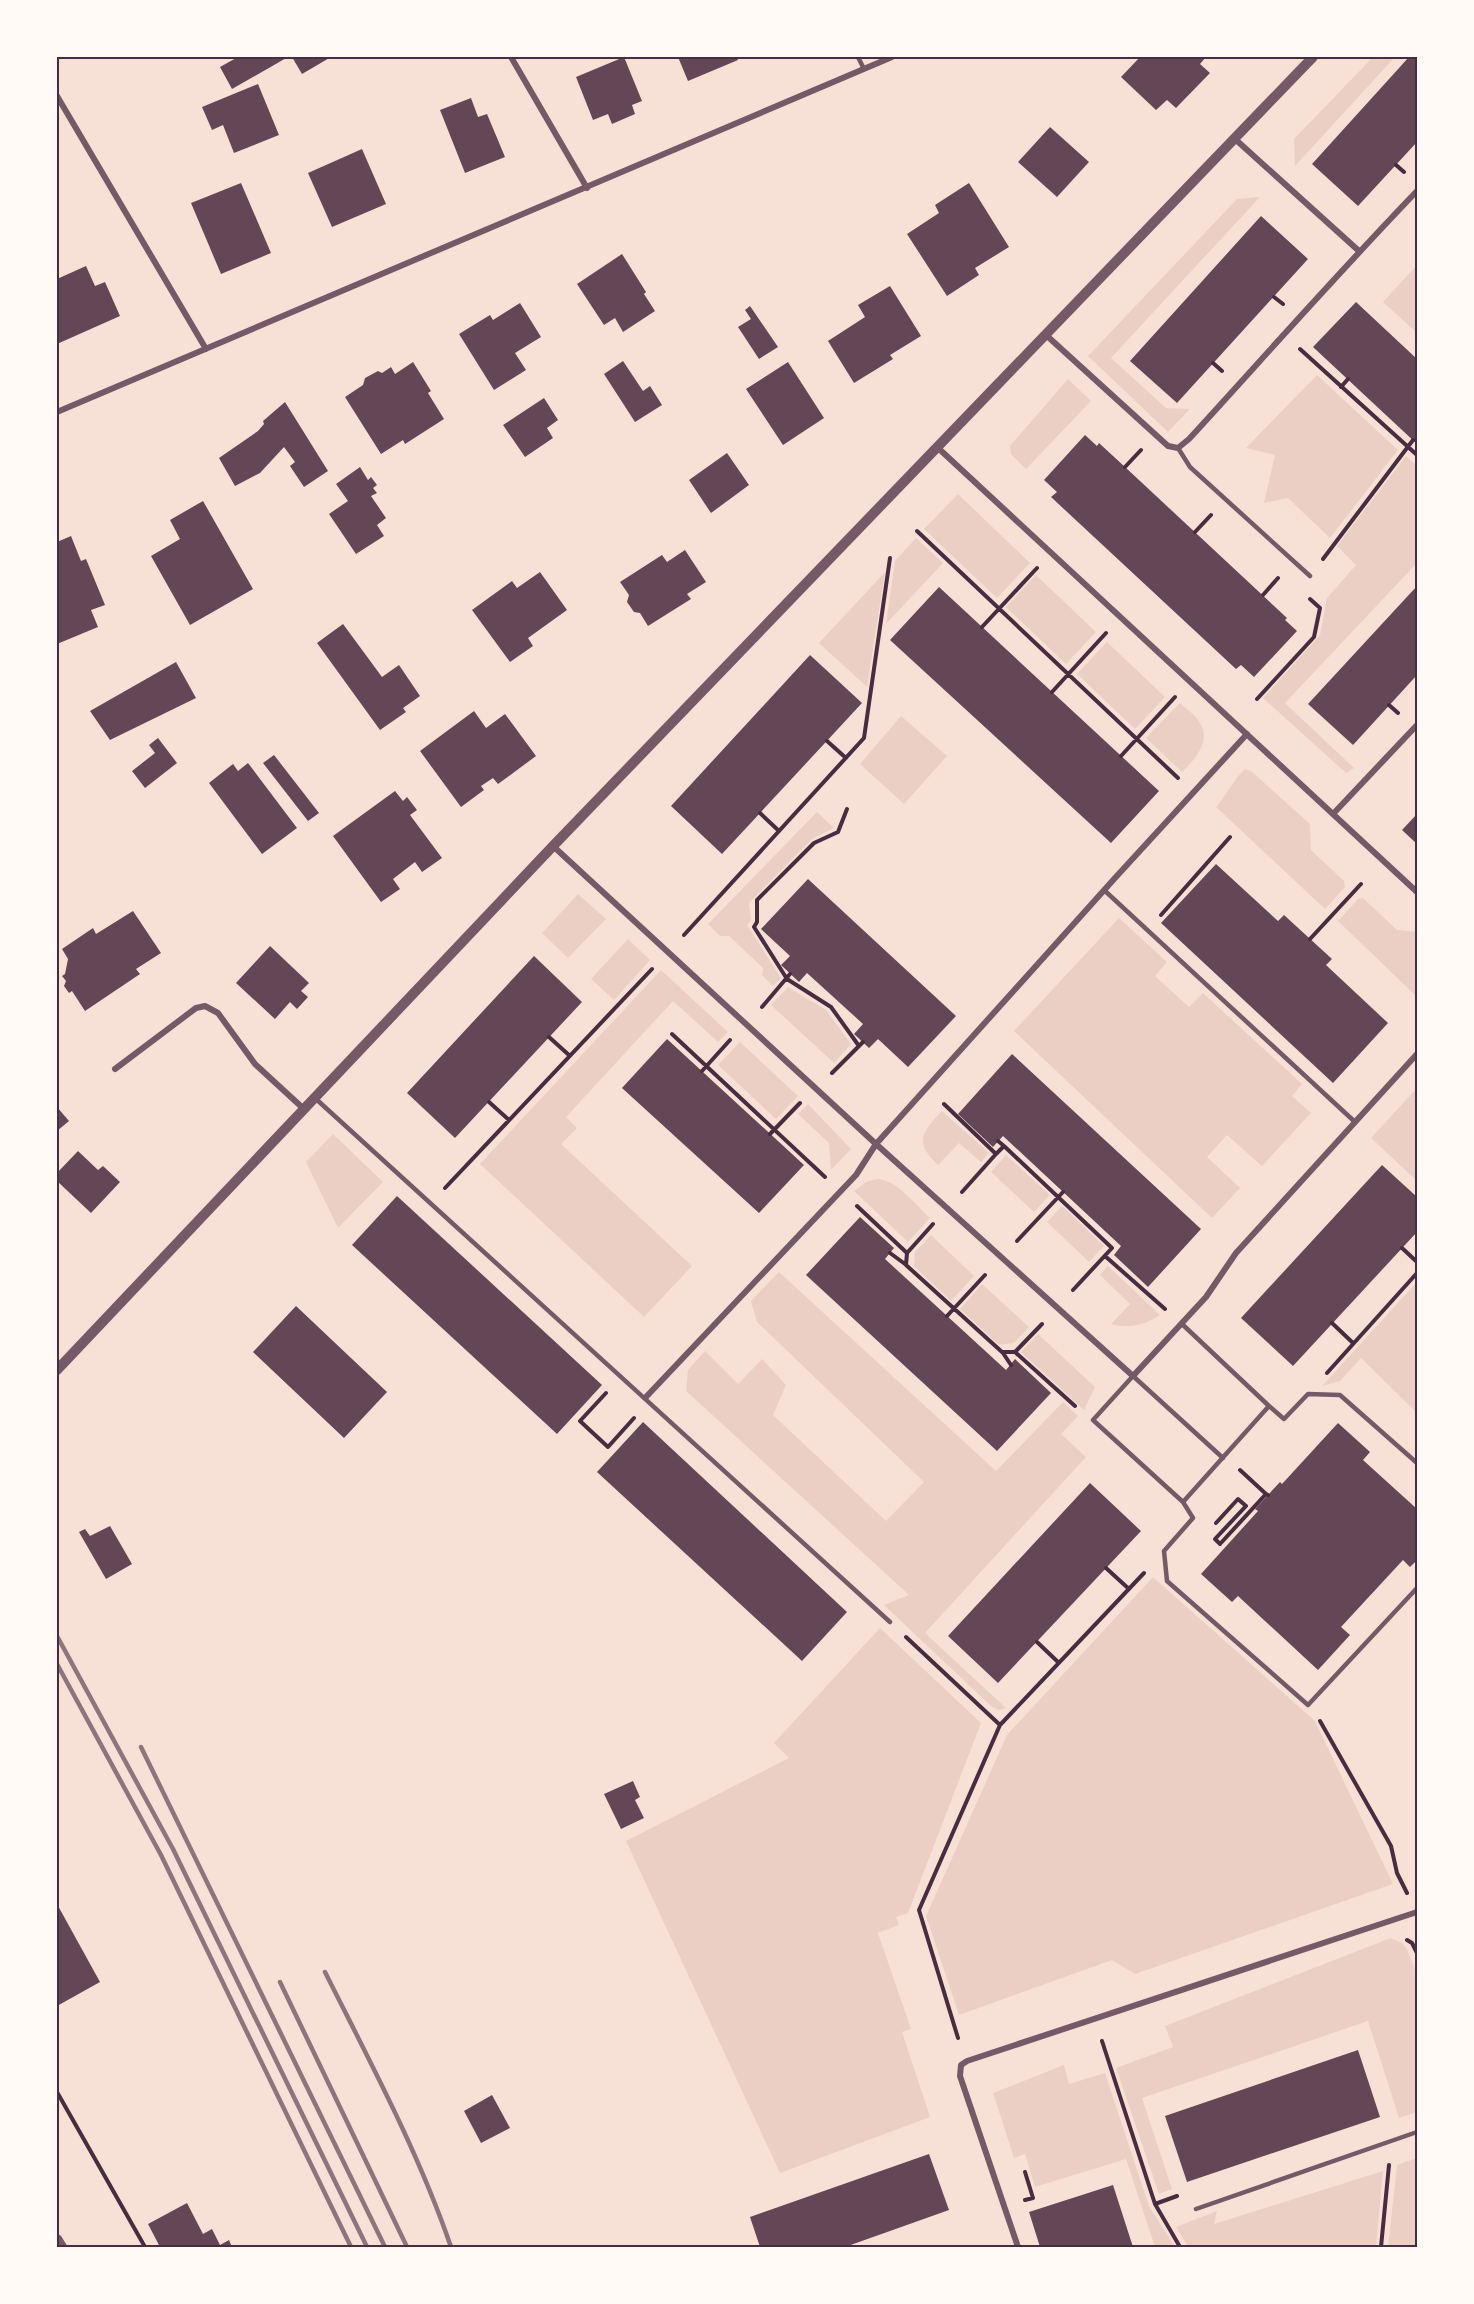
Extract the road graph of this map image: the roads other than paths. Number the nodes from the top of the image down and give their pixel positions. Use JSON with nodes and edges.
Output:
{"nodes":[{"id":1,"x":511,"y":57,"type":"edge"},
{"id":2,"x":858,"y":57,"type":"edge"},
{"id":3,"x":892,"y":57,"type":"edge"},
{"id":4,"x":1313,"y":57,"type":"edge"},
{"id":5,"x":864,"y":69,"type":"junction"},
{"id":6,"x":57,"y":96,"type":"edge"},
{"id":7,"x":1235,"y":139,"type":"junction"},
{"id":8,"x":586,"y":188,"type":"junction"},
{"id":9,"x":1417,"y":191,"type":"edge"},
{"id":10,"x":1359,"y":251,"type":"junction"},
{"id":11,"x":1046,"y":335,"type":"junction"},
{"id":12,"x":206,"y":348,"type":"junction"},
{"id":13,"x":57,"y":412,"type":"edge"},
{"id":14,"x":937,"y":447,"type":"junction"},
{"id":15,"x":1178,"y":448,"type":"junction"},
{"id":16,"x":1310,"y":576,"type":"road end"},
{"id":17,"x":1417,"y":725,"type":"edge"},
{"id":18,"x":1247,"y":734,"type":"junction"},
{"id":19,"x":1333,"y":814,"type":"junction"},
{"id":20,"x":553,"y":846,"type":"junction"},
{"id":21,"x":1104,"y":890,"type":"junction"},
{"id":22,"x":1417,"y":891,"type":"edge"},
{"id":23,"x":1417,"y":1054,"type":"edge"},
{"id":24,"x":115,"y":1069,"type":"dead end"},
{"id":25,"x":316,"y":1099,"type":"junction"},
{"id":26,"x":305,"y":1110,"type":"junction"},
{"id":27,"x":1355,"y":1122,"type":"junction"},
{"id":28,"x":876,"y":1144,"type":"junction"},
{"id":29,"x":1182,"y":1324,"type":"junction"},
{"id":30,"x":57,"y":1370,"type":"edge"},
{"id":31,"x":1133,"y":1376,"type":"junction"},
{"id":32,"x":646,"y":1397,"type":"junction"},
{"id":33,"x":1269,"y":1406,"type":"junction"},
{"id":34,"x":1223,"y":1458,"type":"junction"},
{"id":35,"x":1417,"y":1463,"type":"edge"},
{"id":36,"x":1183,"y":1502,"type":"junction"},
{"id":37,"x":1417,"y":1588,"type":"edge"},
{"id":38,"x":890,"y":1622,"type":"road end"},
{"id":39,"x":1417,"y":1914,"type":"edge"},
{"id":40,"x":1417,"y":2132,"type":"edge"},
{"id":41,"x":1197,"y":2209,"type":"dead end"},
{"id":42,"x":57,"y":2239,"type":"edge"},
{"id":43,"x":62,"y":2247,"type":"edge"},
{"id":44,"x":1018,"y":2247,"type":"edge"}],
"edges":[{"from":1,"to":8,"type":"street"},
{"from":2,"to":5,"type":"lane"},
{"from":3,"to":5,"type":"street"},
{"from":4,"to":7,"type":"street"},
{"from":5,"to":8,"type":"street"},
{"from":6,"to":12,"type":"street"},
{"from":7,"to":10,"type":"street"},
{"from":7,"to":11,"type":"street"},
{"from":8,"to":12,"type":"street"},
{"from":9,"to":10,"type":"street"},
{"from":10,"to":15,"type":"street"},
{"from":11,"to":14,"type":"street"},
{"from":11,"to":15,"type":"street"},
{"from":12,"to":13,"type":"street"},
{"from":14,"to":18,"type":"street"},
{"from":14,"to":20,"type":"street"},
{"from":15,"to":16,"type":"lane"},
{"from":17,"to":19,"type":"street"},
{"from":18,"to":19,"type":"street"},
{"from":18,"to":21,"type":"street"},
{"from":19,"to":22,"type":"street"},
{"from":20,"to":25,"type":"street"},
{"from":20,"to":28,"type":"street"},
{"from":21,"to":27,"type":"lane"},
{"from":21,"to":28,"type":"street"},
{"from":23,"to":27,"type":"street"},
{"from":24,"to":26,"type":"street"},
{"from":25,"to":26,"type":"street"},
{"from":25,"to":32,"type":"lane"},
{"from":26,"to":30,"type":"street"},
{"from":27,"to":29,"type":"street"},
{"from":28,"to":31,"type":"street"},
{"from":28,"to":32,"type":"street"},
{"from":29,"to":31,"type":"street"},
{"from":29,"to":33,"type":"lane"},
{"from":31,"to":34,"type":"lane"},
{"from":31,"to":36,"type":"lane"},
{"from":32,"to":38,"type":"lane"},
{"from":33,"to":34,"type":"lane"},
{"from":33,"to":35,"type":"lane"},
{"from":34,"to":36,"type":"lane"},
{"from":36,"to":37,"type":"lane"},
{"from":39,"to":44,"type":"street"},
{"from":40,"to":41,"type":"lane"},
{"from":42,"to":43,"type":"street"}]}
